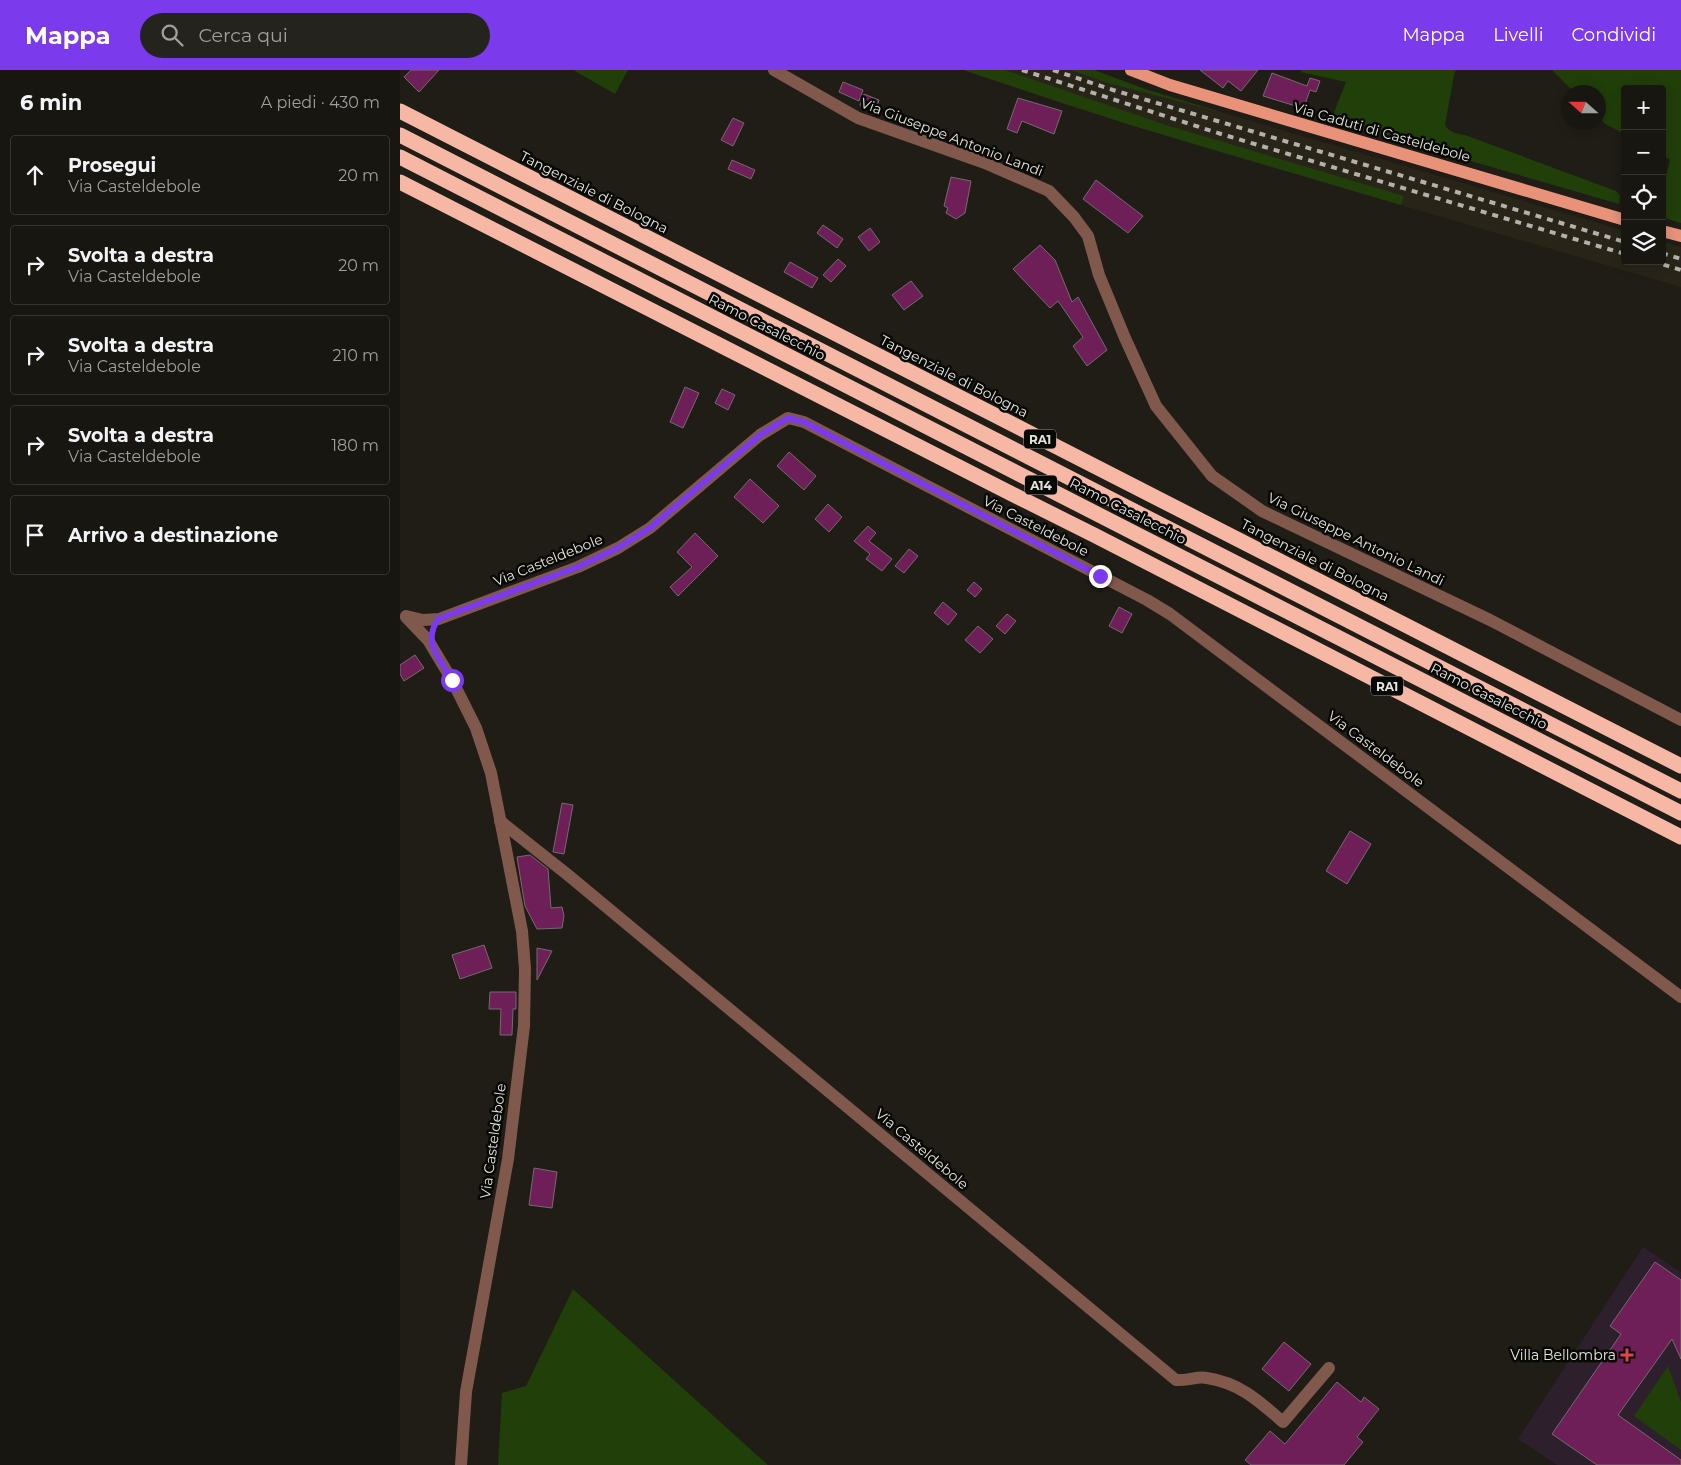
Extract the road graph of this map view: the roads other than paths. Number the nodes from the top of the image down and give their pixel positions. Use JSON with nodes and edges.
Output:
{"nodes":[{"id":1,"x":774,"y":70,"type":"edge"},
{"id":2,"x":1131,"y":70,"type":"edge"},
{"id":3,"x":400,"y":111,"type":"edge"},
{"id":4,"x":400,"y":135,"type":"edge"},
{"id":5,"x":400,"y":157,"type":"edge"},
{"id":6,"x":400,"y":182,"type":"edge"},
{"id":7,"x":1621,"y":219,"type":"edge"},
{"id":8,"x":1666,"y":232,"type":"edge"},
{"id":9,"x":1681,"y":236,"type":"edge"},
{"id":10,"x":403,"y":613,"type":"edge"},
{"id":11,"x":438,"y":619,"type":"junction"},
{"id":12,"x":432,"y":646,"type":"junction"},
{"id":13,"x":1681,"y":720,"type":"edge"},
{"id":14,"x":1681,"y":766,"type":"edge"},
{"id":15,"x":1681,"y":791,"type":"edge"},
{"id":16,"x":1681,"y":813,"type":"edge"},
{"id":17,"x":500,"y":821,"type":"junction"},
{"id":18,"x":1681,"y":837,"type":"edge"},
{"id":19,"x":1664,"y":984,"type":"junction"},
{"id":20,"x":1681,"y":984,"type":"edge"},
{"id":21,"x":1681,"y":997,"type":"edge"},
{"id":22,"x":1329,"y":1368,"type":"dead end"},
{"id":23,"x":460,"y":1465,"type":"edge"}],
"edges":[{"from":1,"to":13,"type":"street","name":"Via Giuseppe Antonio Landi"},
{"from":2,"to":7,"type":"main road","name":"Via Caduti di Casteldebole"},
{"from":3,"to":14,"type":"highway","name":"Tangenziale di Bologna","number":"RA1"},
{"from":4,"to":15,"type":"highway","name":"Ramo Casalecchio","number":"A14"},
{"from":5,"to":16,"type":"highway","name":"Ramo Casalecchio","number":"A14"},
{"from":6,"to":18,"type":"highway","number":"RA1"},
{"from":8,"to":9,"type":"main road"},
{"from":10,"to":11,"type":"street","name":"Via Casteldebole"},
{"from":10,"to":12,"type":"street","name":"Via Casteldebole"},
{"from":11,"to":12,"type":"street"},
{"from":11,"to":19,"type":"street","name":"Via Casteldebole"},
{"from":12,"to":17,"type":"street","name":"Via Casteldebole"},
{"from":17,"to":22,"type":"street","name":"Via Casteldebole"},
{"from":17,"to":23,"type":"street","name":"Via Casteldebole"},
{"from":19,"to":20,"type":"street"},
{"from":19,"to":21,"type":"street","name":"Via Casteldebole"}]}
